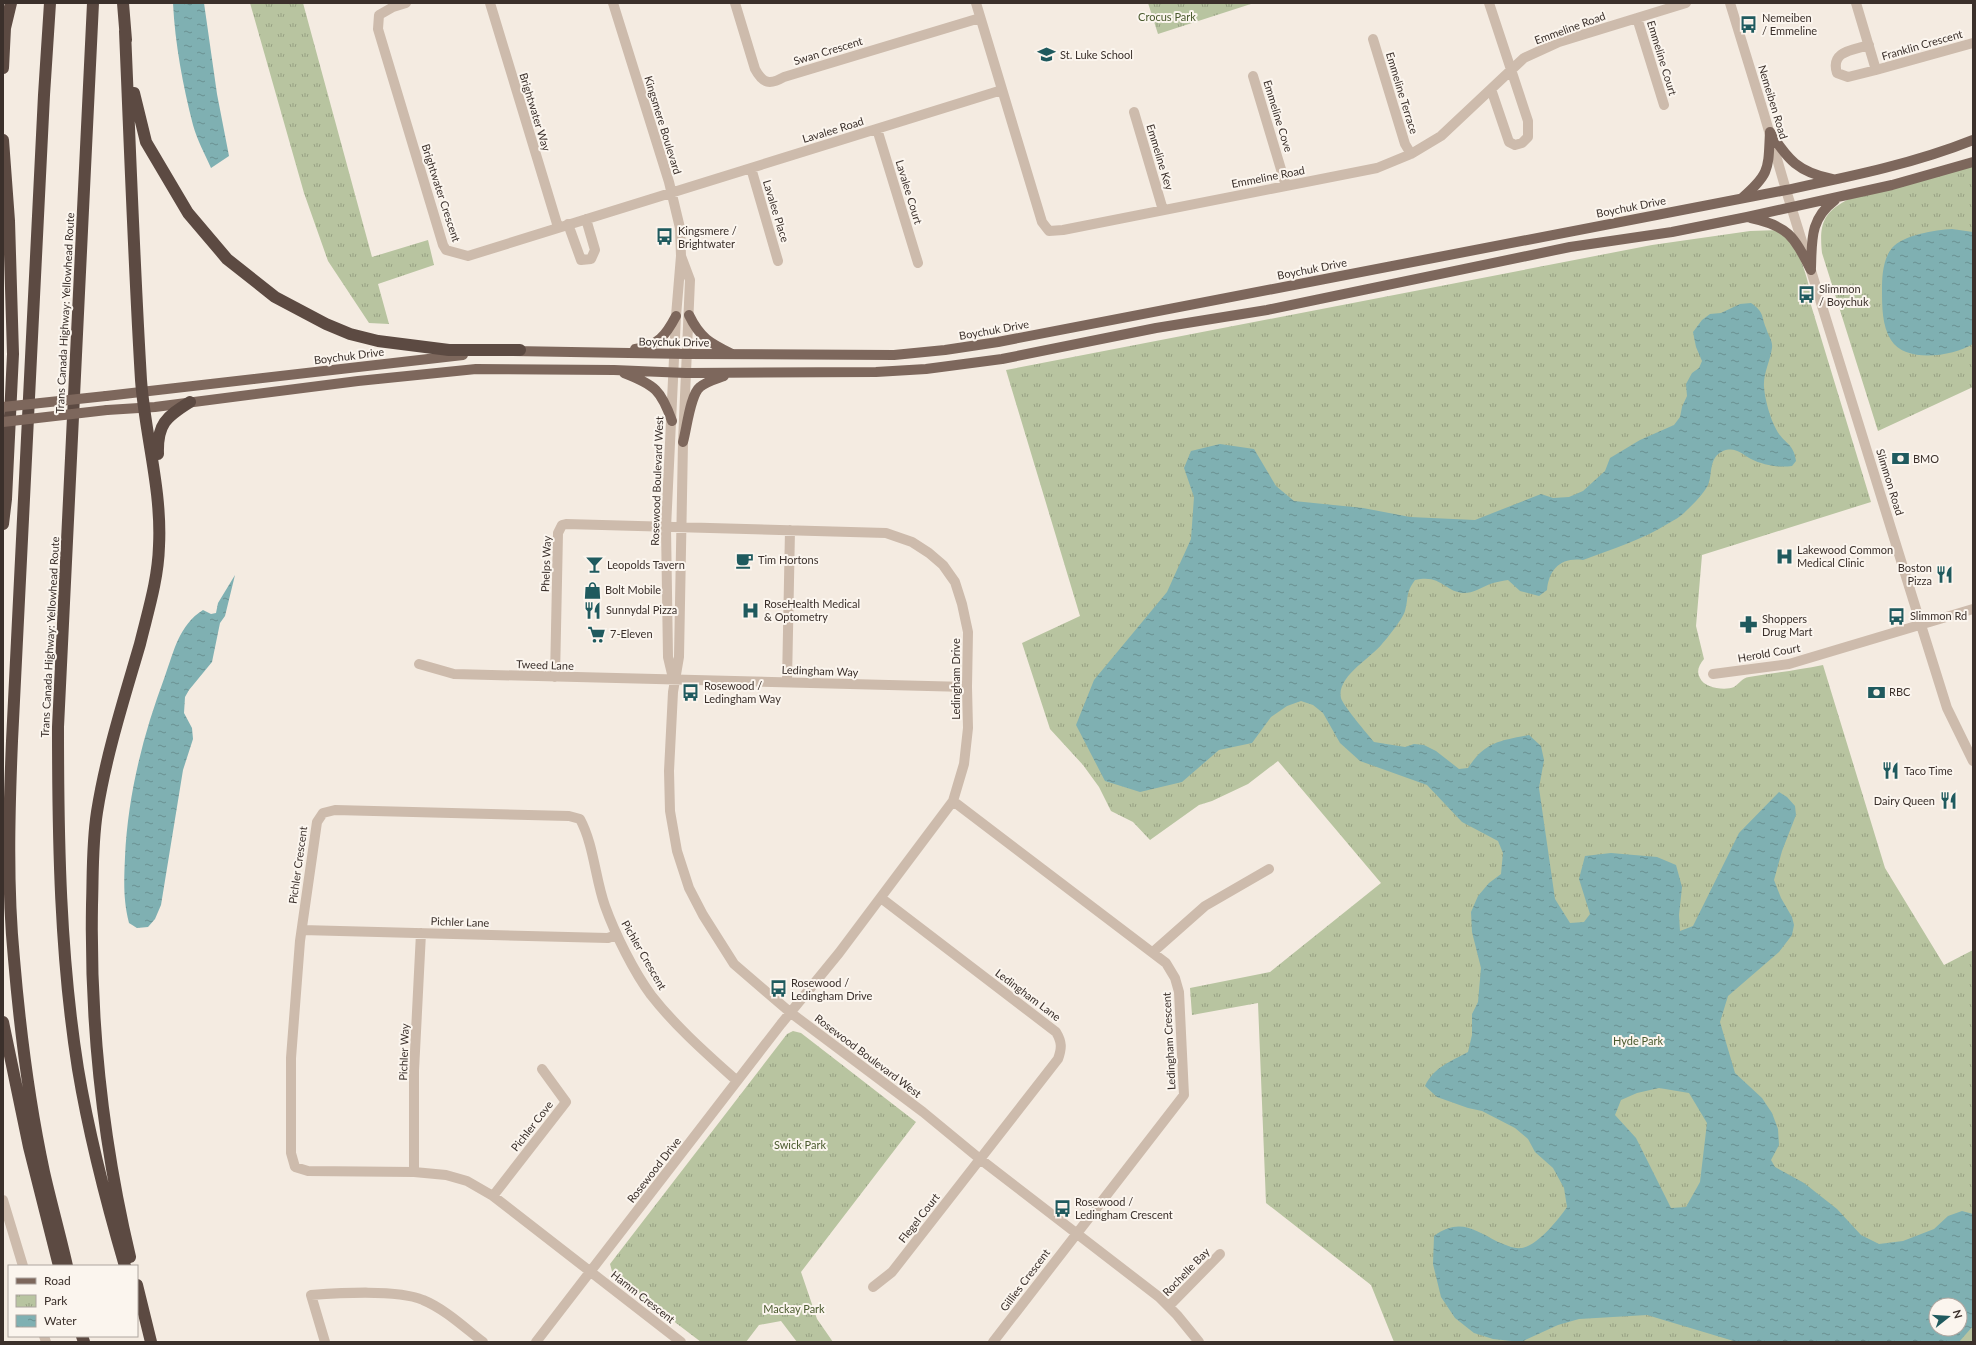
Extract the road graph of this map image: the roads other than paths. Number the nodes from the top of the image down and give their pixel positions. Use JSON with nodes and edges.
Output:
{"nodes":[{"id":1,"x":11,"y":3,"type":"edge"},
{"id":2,"x":50,"y":3,"type":"edge"},
{"id":3,"x":93,"y":3,"type":"edge"},
{"id":4,"x":123,"y":3,"type":"edge"},
{"id":5,"x":406,"y":3,"type":"edge"},
{"id":6,"x":490,"y":3,"type":"edge"},
{"id":7,"x":613,"y":3,"type":"edge"},
{"id":8,"x":735,"y":3,"type":"edge"},
{"id":9,"x":976,"y":3,"type":"edge"},
{"id":10,"x":1489,"y":3,"type":"edge"},
{"id":11,"x":1686,"y":3,"type":"edge"},
{"id":12,"x":1730,"y":3,"type":"edge"},
{"id":13,"x":1856,"y":3,"type":"edge"},
{"id":14,"x":980,"y":18,"type":"junction"},
{"id":15,"x":1637,"y":18,"type":"junction"},
{"id":16,"x":125,"y":31,"type":"junction"},
{"id":17,"x":1373,"y":39,"type":"dead end"},
{"id":18,"x":1973,"y":43,"type":"edge"},
{"id":19,"x":1869,"y":45,"type":"junction"},
{"id":20,"x":3,"y":68,"type":"edge"},
{"id":21,"x":1511,"y":70,"type":"junction"},
{"id":22,"x":1876,"y":70,"type":"junction"},
{"id":23,"x":1253,"y":76,"type":"dead end"},
{"id":24,"x":1491,"y":89,"type":"junction"},
{"id":25,"x":1002,"y":90,"type":"junction"},
{"id":26,"x":1664,"y":105,"type":"dead end"},
{"id":27,"x":1134,"y":112,"type":"dead end"},
{"id":28,"x":877,"y":129,"type":"junction"},
{"id":29,"x":1770,"y":132,"type":"junction"},
{"id":30,"x":3,"y":140,"type":"edge"},
{"id":31,"x":1973,"y":140,"type":"edge"},
{"id":32,"x":1411,"y":154,"type":"junction"},
{"id":33,"x":1973,"y":162,"type":"edge"},
{"id":34,"x":751,"y":168,"type":"junction"},
{"id":35,"x":1836,"y":180,"type":"junction"},
{"id":36,"x":1286,"y":186,"type":"junction"},
{"id":37,"x":1786,"y":190,"type":"junction"},
{"id":38,"x":672,"y":193,"type":"junction"},
{"id":39,"x":1837,"y":198,"type":"junction"},
{"id":40,"x":1740,"y":199,"type":"junction"},
{"id":41,"x":1791,"y":208,"type":"junction"},
{"id":42,"x":1163,"y":210,"type":"junction"},
{"id":43,"x":1747,"y":217,"type":"junction"},
{"id":44,"x":586,"y":219,"type":"junction"},
{"id":45,"x":568,"y":224,"type":"junction"},
{"id":46,"x":558,"y":227,"type":"junction"},
{"id":47,"x":682,"y":256,"type":"junction"},
{"id":48,"x":778,"y":261,"type":"dead end"},
{"id":49,"x":918,"y":263,"type":"dead end"},
{"id":50,"x":1811,"y":270,"type":"junction"},
{"id":51,"x":689,"y":315,"type":"junction"},
{"id":52,"x":676,"y":316,"type":"junction"},
{"id":53,"x":520,"y":350,"type":"junction"},
{"id":54,"x":612,"y":352,"type":"junction"},
{"id":55,"x":675,"y":354,"type":"junction"},
{"id":56,"x":687,"y":354,"type":"junction"},
{"id":57,"x":734,"y":355,"type":"junction"},
{"id":58,"x":614,"y":370,"type":"junction"},
{"id":59,"x":673,"y":372,"type":"junction"},
{"id":60,"x":686,"y":373,"type":"junction"},
{"id":61,"x":733,"y":373,"type":"junction"},
{"id":62,"x":142,"y":392,"type":"junction"},
{"id":63,"x":190,"y":402,"type":"junction"},
{"id":64,"x":3,"y":407,"type":"edge"},
{"id":65,"x":145,"y":408,"type":"junction"},
{"id":66,"x":672,"y":421,"type":"junction"},
{"id":67,"x":3,"y":422,"type":"edge"},
{"id":68,"x":683,"y":442,"type":"junction"},
{"id":69,"x":158,"y":501,"type":"junction"},
{"id":70,"x":3,"y":524,"type":"edge"},
{"id":71,"x":682,"y":527,"type":"junction"},
{"id":72,"x":666,"y":528,"type":"junction"},
{"id":73,"x":790,"y":530,"type":"junction"},
{"id":74,"x":1973,"y":609,"type":"edge"},
{"id":75,"x":1920,"y":625,"type":"junction"},
{"id":76,"x":419,"y":664,"type":"dead end"},
{"id":77,"x":1714,"y":674,"type":"dead end"},
{"id":78,"x":555,"y":677,"type":"junction"},
{"id":79,"x":673,"y":680,"type":"junction"},
{"id":80,"x":787,"y":682,"type":"junction"},
{"id":81,"x":966,"y":687,"type":"junction"},
{"id":82,"x":1973,"y":761,"type":"edge"},
{"id":83,"x":953,"y":801,"type":"junction"},
{"id":84,"x":1269,"y":869,"type":"dead end"},
{"id":85,"x":881,"y":898,"type":"junction"},
{"id":86,"x":302,"y":930,"type":"junction"},
{"id":87,"x":421,"y":933,"type":"junction"},
{"id":88,"x":616,"y":934,"type":"junction"},
{"id":89,"x":1153,"y":952,"type":"junction"},
{"id":90,"x":790,"y":1013,"type":"junction"},
{"id":91,"x":3,"y":1022,"type":"edge"},
{"id":92,"x":542,"y":1069,"type":"dead end"},
{"id":93,"x":737,"y":1081,"type":"junction"},
{"id":94,"x":980,"y":1159,"type":"junction"},
{"id":95,"x":414,"y":1172,"type":"junction"},
{"id":96,"x":493,"y":1196,"type":"junction"},
{"id":97,"x":3,"y":1200,"type":"edge"},
{"id":98,"x":1076,"y":1232,"type":"junction"},
{"id":99,"x":1220,"y":1254,"type":"dead end"},
{"id":100,"x":23,"y":1265,"type":"edge"},
{"id":101,"x":59,"y":1265,"type":"edge"},
{"id":102,"x":68,"y":1265,"type":"edge"},
{"id":103,"x":125,"y":1265,"type":"edge"},
{"id":104,"x":132,"y":1265,"type":"edge"},
{"id":105,"x":590,"y":1271,"type":"junction"},
{"id":106,"x":873,"y":1287,"type":"dead end"},
{"id":107,"x":138,"y":1290,"type":"edge"},
{"id":108,"x":1169,"y":1306,"type":"junction"},
{"id":109,"x":138,"y":1309,"type":"edge"},
{"id":110,"x":149,"y":1342,"type":"edge"},
{"id":111,"x":325,"y":1342,"type":"edge"},
{"id":112,"x":483,"y":1342,"type":"edge"},
{"id":113,"x":536,"y":1342,"type":"edge"},
{"id":114,"x":680,"y":1342,"type":"edge"},
{"id":115,"x":992,"y":1342,"type":"edge"},
{"id":116,"x":1199,"y":1342,"type":"edge"}],
"edges":[{"from":1,"to":20,"type":"highway"},
{"from":2,"to":102,"type":"highway"},
{"from":3,"to":103,"type":"highway","name":"Trans Canada Highway: Yellowhead Route"},
{"from":4,"to":16,"type":"highway"},
{"from":5,"to":46,"type":"street","name":"Brightwater Crescent"},
{"from":6,"to":46,"type":"street","name":"Brightwater Way"},
{"from":7,"to":38,"type":"street","name":"Kingsmere Boulevard"},
{"from":8,"to":14,"type":"street","name":"Swan Crescent"},
{"from":9,"to":14,"type":"street","name":"Emmeline Road"},
{"from":10,"to":21,"type":"street"},
{"from":11,"to":15,"type":"street","name":"Emmeline Road"},
{"from":12,"to":29,"type":"street","name":"Nemeiben Road"},
{"from":13,"to":19,"type":"street","name":"Franklin Crescent"},
{"from":14,"to":25,"type":"street","name":"Emmeline Road"},
{"from":15,"to":21,"type":"street","name":"Emmeline Road"},
{"from":15,"to":26,"type":"street","name":"Emmeline Court"},
{"from":16,"to":53,"type":"highway"},
{"from":16,"to":62,"type":"highway"},
{"from":17,"to":32,"type":"street","name":"Emmeline Terrace"},
{"from":18,"to":22,"type":"street","name":"Franklin Crescent"},
{"from":19,"to":22,"type":"street","name":"Franklin Crescent"},
{"from":19,"to":22,"type":"street"},
{"from":21,"to":24,"type":"street","name":"Emmeline Road"},
{"from":21,"to":24,"type":"street"},
{"from":23,"to":36,"type":"street","name":"Emmeline Cove"},
{"from":24,"to":32,"type":"street","name":"Emmeline Road"},
{"from":25,"to":28,"type":"street","name":"Lavalee Road"},
{"from":25,"to":42,"type":"street","name":"Emmeline Road"},
{"from":27,"to":42,"type":"street","name":"Emmeline Key"},
{"from":28,"to":34,"type":"street","name":"Lavalee Road"},
{"from":28,"to":49,"type":"street","name":"Lavalee Court"},
{"from":29,"to":35,"type":"main road"},
{"from":29,"to":37,"type":"street","name":"Nemeiben Road"},
{"from":29,"to":40,"type":"main road"},
{"from":30,"to":70,"type":"highway"},
{"from":31,"to":35,"type":"main road","name":"Boychuk Drive"},
{"from":32,"to":36,"type":"street","name":"Emmeline Road"},
{"from":33,"to":39,"type":"main road"},
{"from":34,"to":38,"type":"street","name":"Lavalee Road"},
{"from":34,"to":48,"type":"street","name":"Lavalee Place"},
{"from":35,"to":37,"type":"main road","name":"Boychuk Drive"},
{"from":36,"to":42,"type":"street","name":"Emmeline Road"},
{"from":37,"to":40,"type":"main road","name":"Boychuk Drive"},
{"from":37,"to":41,"type":"street","name":"Nemeiben Road"},
{"from":38,"to":44,"type":"street","name":"Brightwater Crescent"},
{"from":38,"to":47,"type":"street","name":"Kingsmere Boulevard"},
{"from":39,"to":41,"type":"main road"},
{"from":39,"to":50,"type":"main road"},
{"from":40,"to":57,"type":"main road","name":"Boychuk Drive"},
{"from":41,"to":43,"type":"main road"},
{"from":41,"to":50,"type":"street","name":"Slimmon Road"},
{"from":43,"to":50,"type":"main road"},
{"from":43,"to":61,"type":"main road"},
{"from":44,"to":45,"type":"street","name":"Brightwater Crescent"},
{"from":44,"to":45,"type":"street"},
{"from":45,"to":46,"type":"street","name":"Brightwater Crescent"},
{"from":47,"to":51,"type":"street","name":"Kingsmere Boulevard"},
{"from":47,"to":52,"type":"street","name":"Kingsmere Boulevard"},
{"from":50,"to":75,"type":"street","name":"Slimmon Road"},
{"from":51,"to":56,"type":"street","name":"Kingsmere Boulevard"},
{"from":51,"to":57,"type":"main road"},
{"from":52,"to":54,"type":"main road"},
{"from":52,"to":55,"type":"street","name":"Kingsmere Boulevard"},
{"from":53,"to":54,"type":"main road","name":"Boychuk Drive"},
{"from":53,"to":62,"type":"main road","name":"Boychuk Drive"},
{"from":54,"to":55,"type":"main road","name":"Boychuk Drive"},
{"from":55,"to":56,"type":"main road","name":"Boychuk Drive"},
{"from":55,"to":59,"type":"street","name":"Rosewood Boulevard West"},
{"from":56,"to":57,"type":"main road","name":"Boychuk Drive"},
{"from":56,"to":60,"type":"street","name":"Kingsmere Boulevard"},
{"from":58,"to":59,"type":"main road"},
{"from":58,"to":63,"type":"main road"},
{"from":58,"to":66,"type":"main road"},
{"from":59,"to":60,"type":"main road"},
{"from":59,"to":66,"type":"street","name":"Rosewood Boulevard West"},
{"from":60,"to":61,"type":"main road"},
{"from":60,"to":68,"type":"street","name":"Rosewood Boulevard West"},
{"from":61,"to":68,"type":"main road"},
{"from":62,"to":64,"type":"main road","name":"Boychuk Drive","bridge":true},
{"from":62,"to":65,"type":"highway"},
{"from":63,"to":65,"type":"main road"},
{"from":63,"to":69,"type":"highway"},
{"from":65,"to":67,"type":"main road","bridge":true},
{"from":65,"to":69,"type":"highway"},
{"from":66,"to":72,"type":"street","name":"Rosewood Boulevard West"},
{"from":68,"to":71,"type":"street","name":"Rosewood Boulevard West"},
{"from":69,"to":104,"type":"highway"},
{"from":71,"to":72,"type":"street","name":"Phelps Way"},
{"from":71,"to":73,"type":"street","name":"Ledingham Drive"},
{"from":71,"to":79,"type":"street","name":"Rosewood Boulevard West"},
{"from":72,"to":78,"type":"street","name":"Phelps Way"},
{"from":72,"to":79,"type":"street","name":"Rosewood Boulevard West"},
{"from":73,"to":80,"type":"street"},
{"from":73,"to":81,"type":"street","name":"Ledingham Drive"},
{"from":74,"to":75,"type":"street","name":"Herold Court"},
{"from":75,"to":77,"type":"street","name":"Herold Court"},
{"from":75,"to":82,"type":"street","name":"Slimmon Road"},
{"from":76,"to":78,"type":"street","name":"Tweed Lane"},
{"from":78,"to":79,"type":"street","name":"Tweed Lane"},
{"from":79,"to":80,"type":"street","name":"Ledingham Way"},
{"from":79,"to":90,"type":"street","name":"Rosewood Boulevard West"},
{"from":80,"to":81,"type":"street","name":"Ledingham Way"},
{"from":81,"to":83,"type":"street","name":"Ledingham Drive"},
{"from":83,"to":85,"type":"street","name":"Ledingham Drive"},
{"from":83,"to":89,"type":"street","name":"Ledingham Crescent"},
{"from":84,"to":89,"type":"street"},
{"from":85,"to":90,"type":"street","name":"Ledingham Drive"},
{"from":85,"to":94,"type":"street","name":"Ledingham Lane"},
{"from":86,"to":87,"type":"street","name":"Pichler Lane"},
{"from":86,"to":88,"type":"street","name":"Pichler Crescent"},
{"from":86,"to":95,"type":"street","name":"Pichler Crescent"},
{"from":87,"to":88,"type":"street","name":"Pichler Lane"},
{"from":87,"to":95,"type":"street","name":"Pichler Way"},
{"from":88,"to":93,"type":"street","name":"Pichler Crescent"},
{"from":89,"to":98,"type":"street","name":"Ledingham Crescent"},
{"from":90,"to":93,"type":"street","name":"Rosewood Drive"},
{"from":90,"to":94,"type":"street","name":"Rosewood Boulevard West"},
{"from":91,"to":101,"type":"highway"},
{"from":92,"to":96,"type":"street","name":"Pichler Cove"},
{"from":93,"to":105,"type":"street","name":"Rosewood Drive"},
{"from":94,"to":98,"type":"street","name":"Rosewood Boulevard West"},
{"from":94,"to":106,"type":"street","name":"Flegel Court"},
{"from":95,"to":96,"type":"street","name":"Pichler Crescent"},
{"from":96,"to":105,"type":"street","name":"Pichler Crescent"},
{"from":97,"to":100,"type":"street"},
{"from":98,"to":108,"type":"street","name":"Rosewood Boulevard West"},
{"from":98,"to":115,"type":"street","name":"Gillies Crescent"},
{"from":99,"to":108,"type":"street","name":"Rochelle Bay"},
{"from":105,"to":113,"type":"street","name":"Rosewood Drive"},
{"from":105,"to":114,"type":"street","name":"Hamm Crescent"},
{"from":107,"to":110,"type":"highway"},
{"from":108,"to":116,"type":"street","name":"Rosewood Boulevard West"},
{"from":109,"to":110,"type":"highway"},
{"from":111,"to":112,"type":"street"}]}
